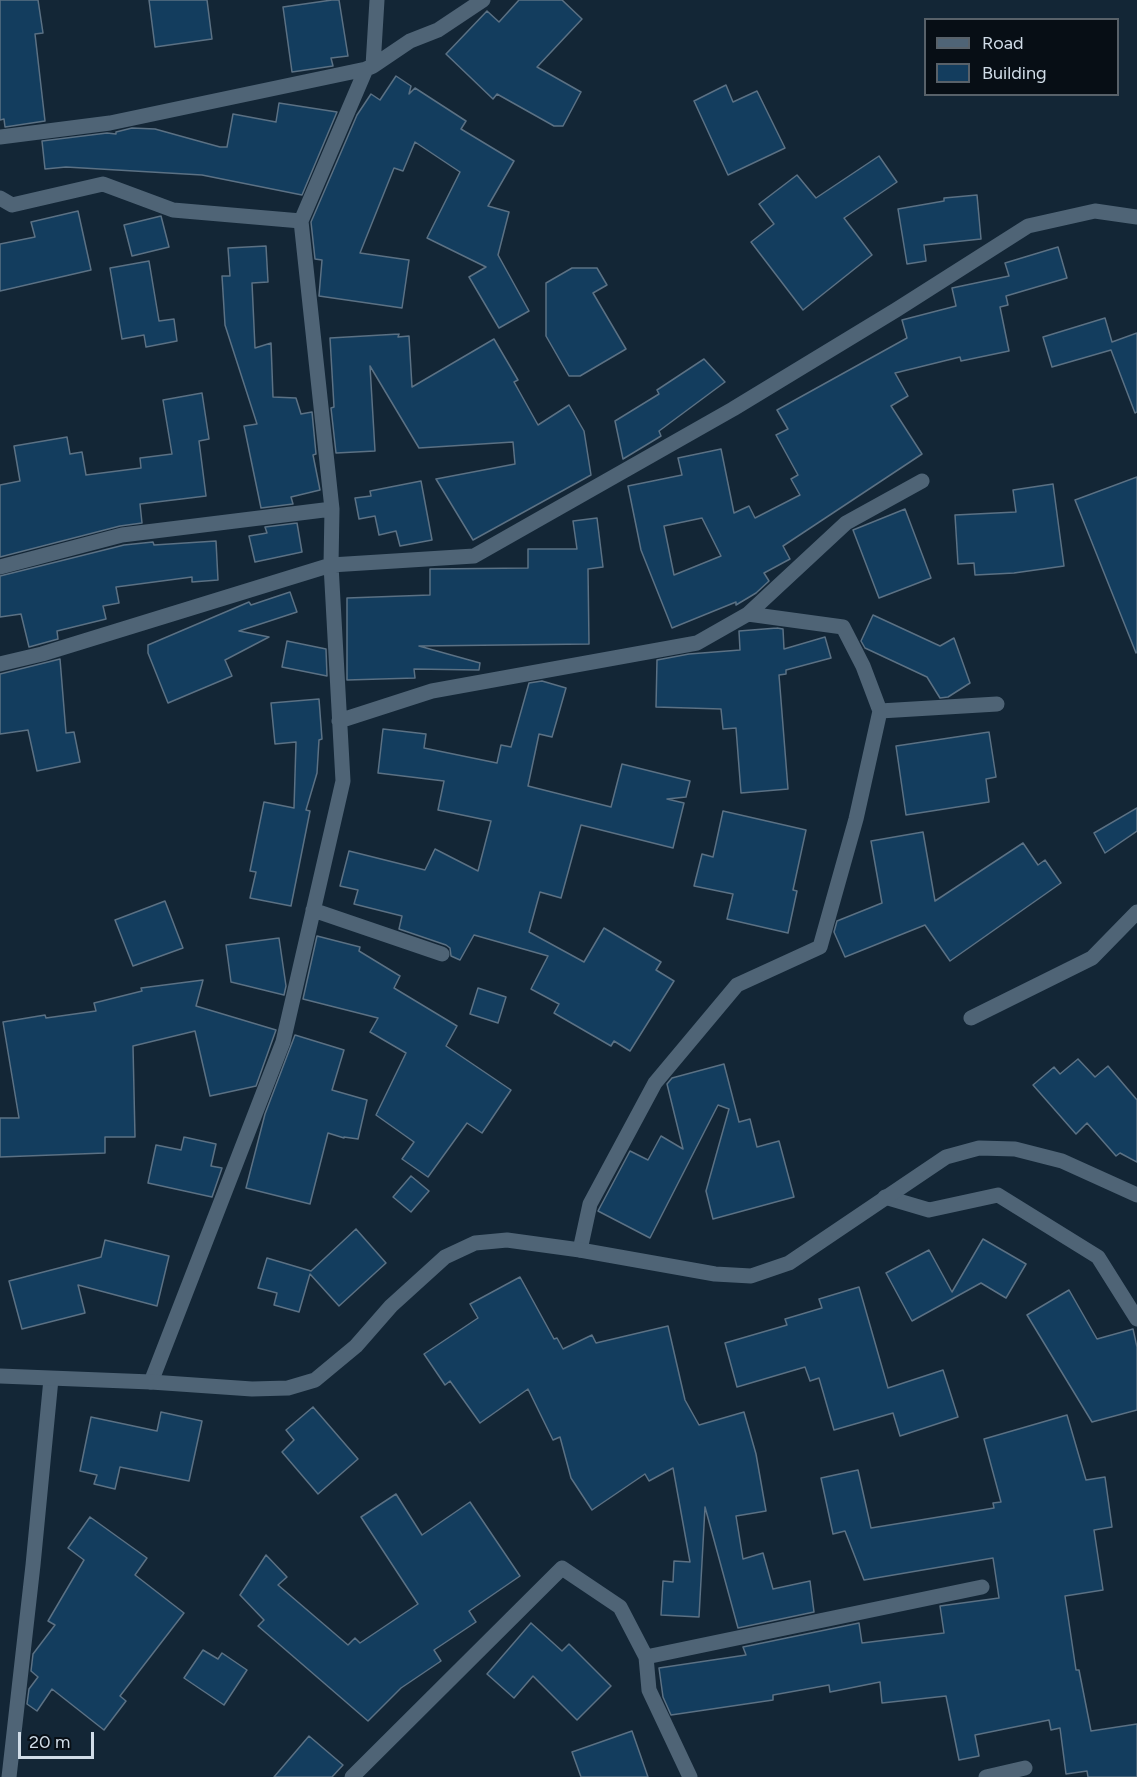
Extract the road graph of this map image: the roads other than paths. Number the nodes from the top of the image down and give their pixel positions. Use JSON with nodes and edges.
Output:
{"nodes":[{"id":1,"x":377,"y":0,"type":"edge"},
{"id":2,"x":483,"y":0,"type":"edge"},
{"id":3,"x":370,"y":67,"type":"junction"},
{"id":4,"x":0,"y":137,"type":"edge"},
{"id":5,"x":0,"y":198,"type":"edge"},
{"id":6,"x":1137,"y":217,"type":"edge"},
{"id":7,"x":301,"y":220,"type":"junction"},
{"id":8,"x":922,"y":481,"type":"dead end"},
{"id":9,"x":332,"y":510,"type":"junction"},
{"id":10,"x":331,"y":565,"type":"junction"},
{"id":11,"x":0,"y":567,"type":"edge"},
{"id":12,"x":748,"y":614,"type":"junction"},
{"id":13,"x":0,"y":664,"type":"edge"},
{"id":14,"x":997,"y":704,"type":"dead end"},
{"id":15,"x":880,"y":711,"type":"junction"},
{"id":16,"x":339,"y":721,"type":"junction"},
{"id":17,"x":313,"y":910,"type":"junction"},
{"id":18,"x":1137,"y":912,"type":"edge"},
{"id":19,"x":442,"y":954,"type":"dead end"},
{"id":20,"x":971,"y":1018,"type":"dead end"},
{"id":21,"x":1137,"y":1194,"type":"edge"},
{"id":22,"x":885,"y":1197,"type":"junction"},
{"id":23,"x":580,"y":1250,"type":"junction"},
{"id":24,"x":1137,"y":1319,"type":"edge"},
{"id":25,"x":0,"y":1376,"type":"edge"},
{"id":26,"x":51,"y":1379,"type":"junction"},
{"id":27,"x":151,"y":1382,"type":"junction"},
{"id":28,"x":982,"y":1587,"type":"dead end"},
{"id":29,"x":646,"y":1657,"type":"junction"},
{"id":30,"x":6,"y":1741,"type":"edge"},
{"id":31,"x":1025,"y":1768,"type":"dead end"},
{"id":32,"x":9,"y":1777,"type":"edge"},
{"id":33,"x":351,"y":1777,"type":"edge"},
{"id":34,"x":690,"y":1777,"type":"edge"},
{"id":35,"x":986,"y":1777,"type":"edge"}],
"edges":[{"from":1,"to":3,"type":"street"},
{"from":2,"to":3,"type":"street"},
{"from":3,"to":4,"type":"street"},
{"from":3,"to":7,"type":"street"},
{"from":5,"to":7,"type":"street"},
{"from":6,"to":10,"type":"street"},
{"from":7,"to":9,"type":"street"},
{"from":8,"to":12,"type":"street"},
{"from":9,"to":10,"type":"street"},
{"from":9,"to":11,"type":"street"},
{"from":10,"to":13,"type":"street"},
{"from":10,"to":16,"type":"street"},
{"from":12,"to":15,"type":"street"},
{"from":12,"to":16,"type":"street"},
{"from":14,"to":15,"type":"street"},
{"from":15,"to":23,"type":"street"},
{"from":16,"to":17,"type":"street"},
{"from":17,"to":19,"type":"street"},
{"from":17,"to":27,"type":"street"},
{"from":18,"to":20,"type":"street"},
{"from":21,"to":22,"type":"street"},
{"from":22,"to":23,"type":"street"},
{"from":22,"to":24,"type":"street"},
{"from":23,"to":27,"type":"street"},
{"from":25,"to":26,"type":"street"},
{"from":26,"to":27,"type":"street"},
{"from":26,"to":30,"type":"street"},
{"from":28,"to":29,"type":"street"},
{"from":29,"to":33,"type":"street"},
{"from":29,"to":34,"type":"street"},
{"from":30,"to":32,"type":"street"},
{"from":31,"to":35,"type":"street"}]}
